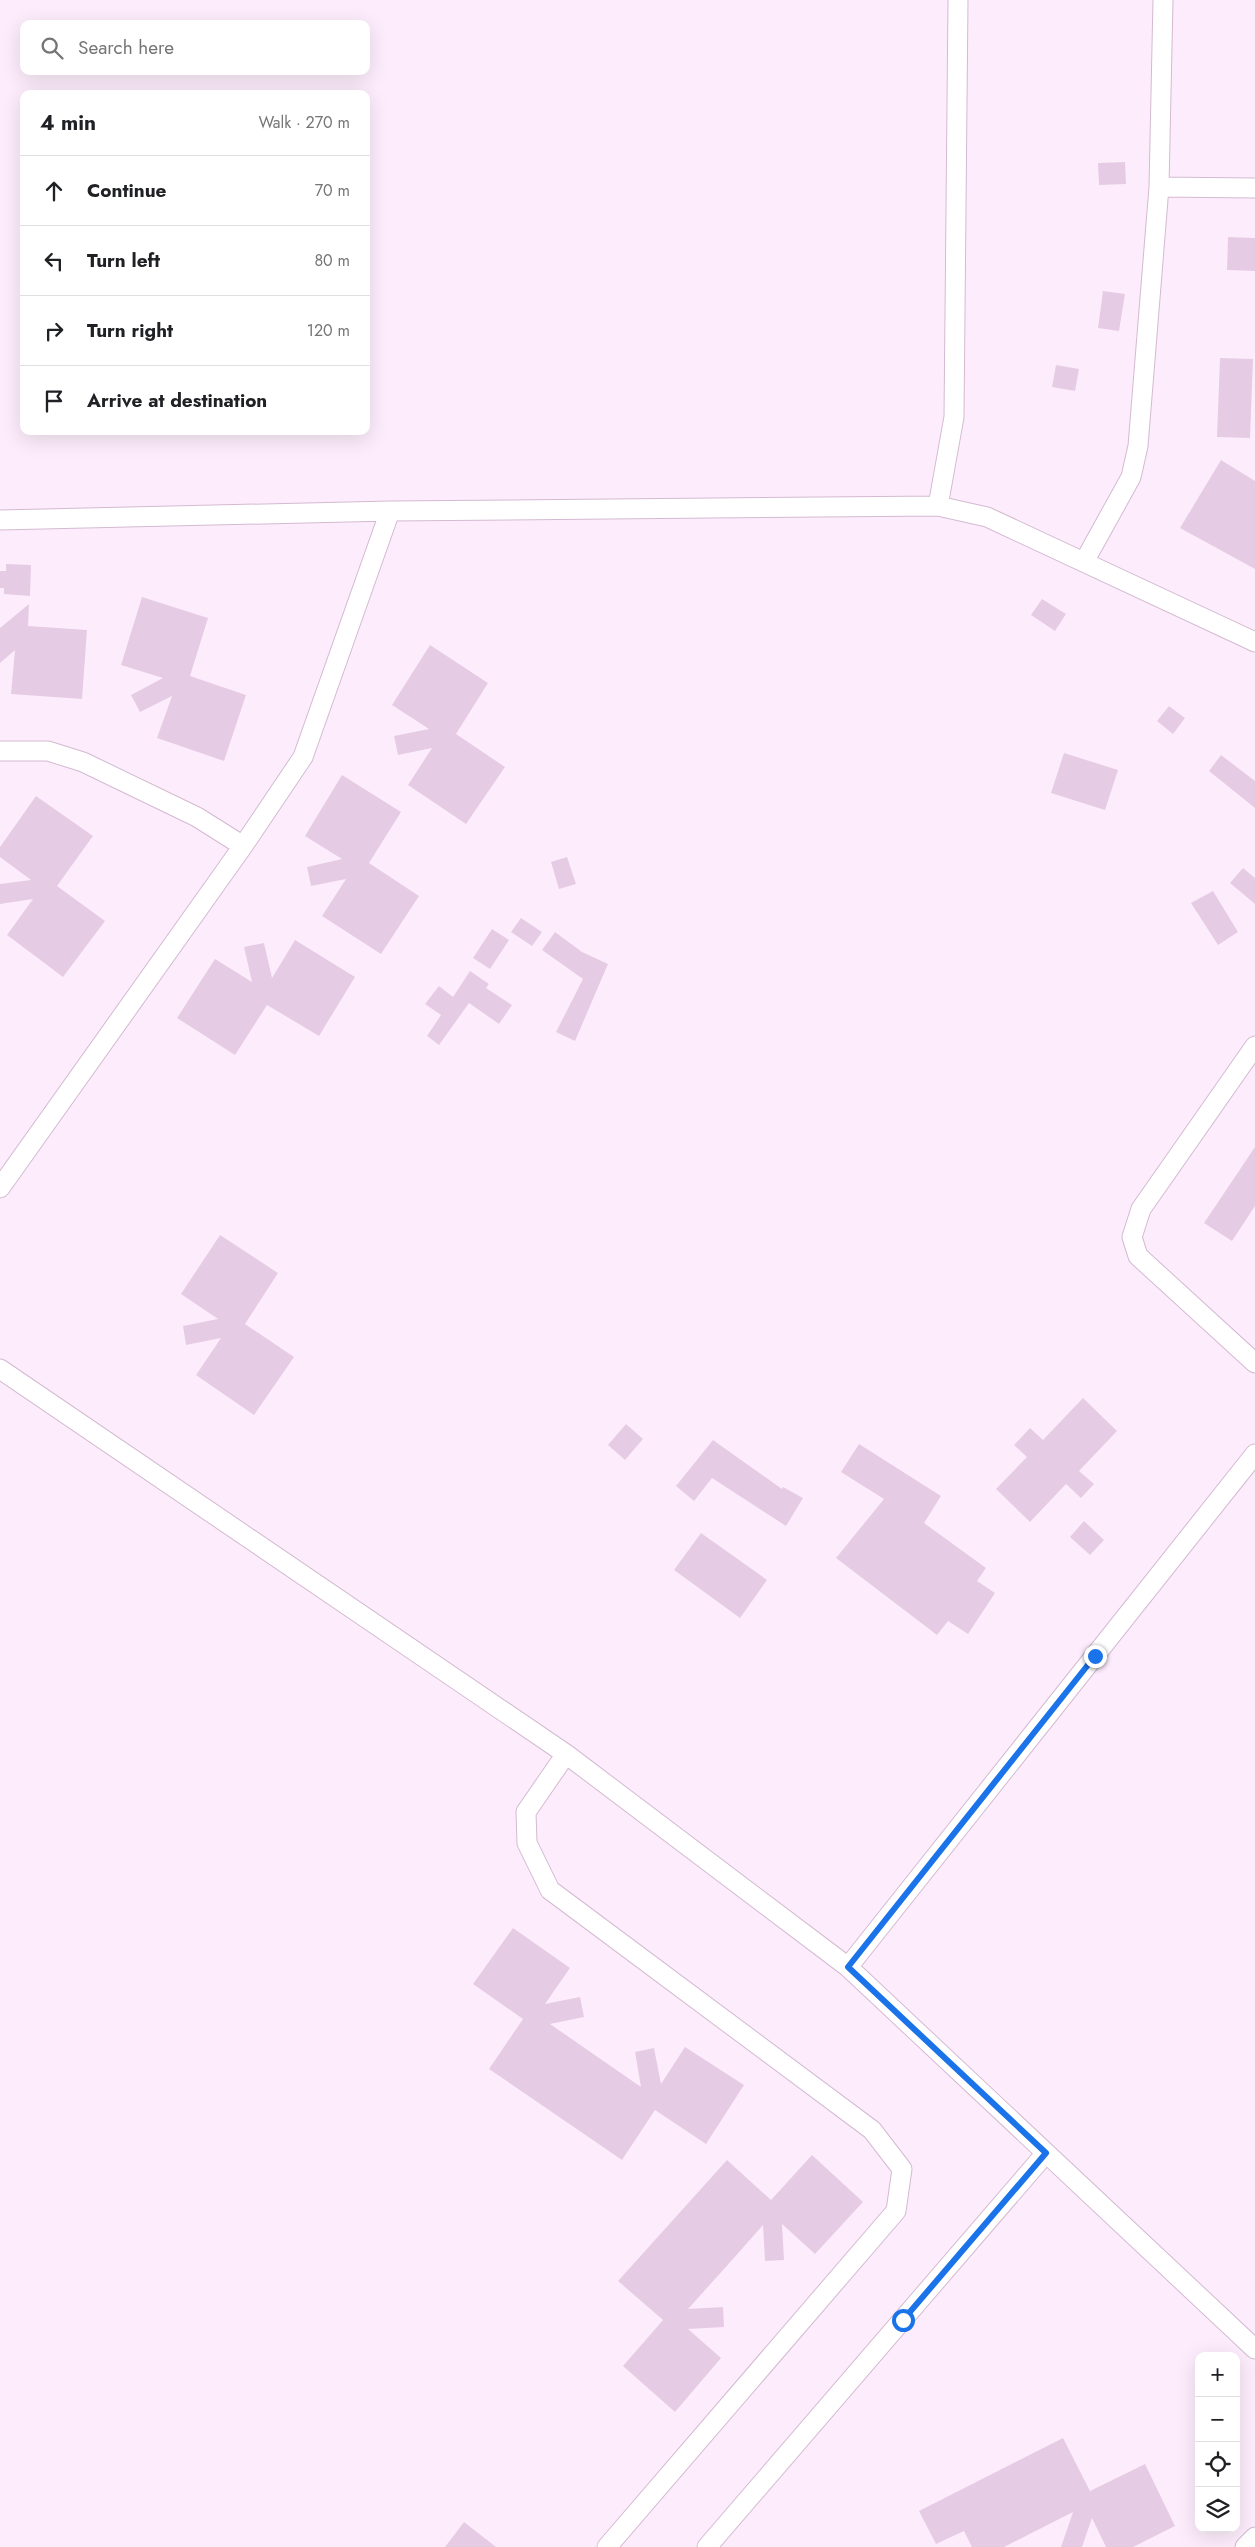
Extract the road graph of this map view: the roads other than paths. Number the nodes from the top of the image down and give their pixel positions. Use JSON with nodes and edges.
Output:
{"nodes":[{"id":1,"x":958,"y":0,"type":"edge"},
{"id":2,"x":1163,"y":0,"type":"edge"},
{"id":3,"x":1159,"y":187,"type":"junction"},
{"id":4,"x":1255,"y":188,"type":"edge"},
{"id":5,"x":938,"y":506,"type":"junction"},
{"id":6,"x":390,"y":511,"type":"junction"},
{"id":7,"x":0,"y":520,"type":"edge"},
{"id":8,"x":1084,"y":562,"type":"junction"},
{"id":9,"x":1255,"y":642,"type":"edge"},
{"id":10,"x":0,"y":751,"type":"edge"},
{"id":11,"x":243,"y":846,"type":"junction"},
{"id":12,"x":1255,"y":1046,"type":"edge"},
{"id":13,"x":0,"y":1188,"type":"edge"},
{"id":14,"x":1255,"y":1363,"type":"edge"},
{"id":15,"x":0,"y":1369,"type":"edge"},
{"id":16,"x":1255,"y":1454,"type":"edge"},
{"id":17,"x":566,"y":1754,"type":"junction"},
{"id":18,"x":848,"y":1967,"type":"junction"},
{"id":19,"x":1046,"y":2153,"type":"junction"},
{"id":20,"x":1255,"y":2349,"type":"edge"},
{"id":21,"x":1255,"y":2537,"type":"edge"},
{"id":22,"x":606,"y":2547,"type":"edge"},
{"id":23,"x":708,"y":2547,"type":"edge"},
{"id":24,"x":1244,"y":2547,"type":"edge"}],
"edges":[{"from":1,"to":5,"type":"street"},
{"from":2,"to":3,"type":"street"},
{"from":3,"to":4,"type":"street"},
{"from":3,"to":8,"type":"street"},
{"from":5,"to":6,"type":"street"},
{"from":5,"to":8,"type":"street"},
{"from":6,"to":7,"type":"street"},
{"from":6,"to":11,"type":"street"},
{"from":8,"to":9,"type":"street"},
{"from":10,"to":11,"type":"street"},
{"from":11,"to":13,"type":"street"},
{"from":12,"to":14,"type":"street"},
{"from":15,"to":17,"type":"street"},
{"from":16,"to":18,"type":"street"},
{"from":17,"to":18,"type":"street"},
{"from":17,"to":22,"type":"street"},
{"from":18,"to":19,"type":"street"},
{"from":19,"to":20,"type":"street"},
{"from":19,"to":23,"type":"street"},
{"from":21,"to":24,"type":"street"}]}
